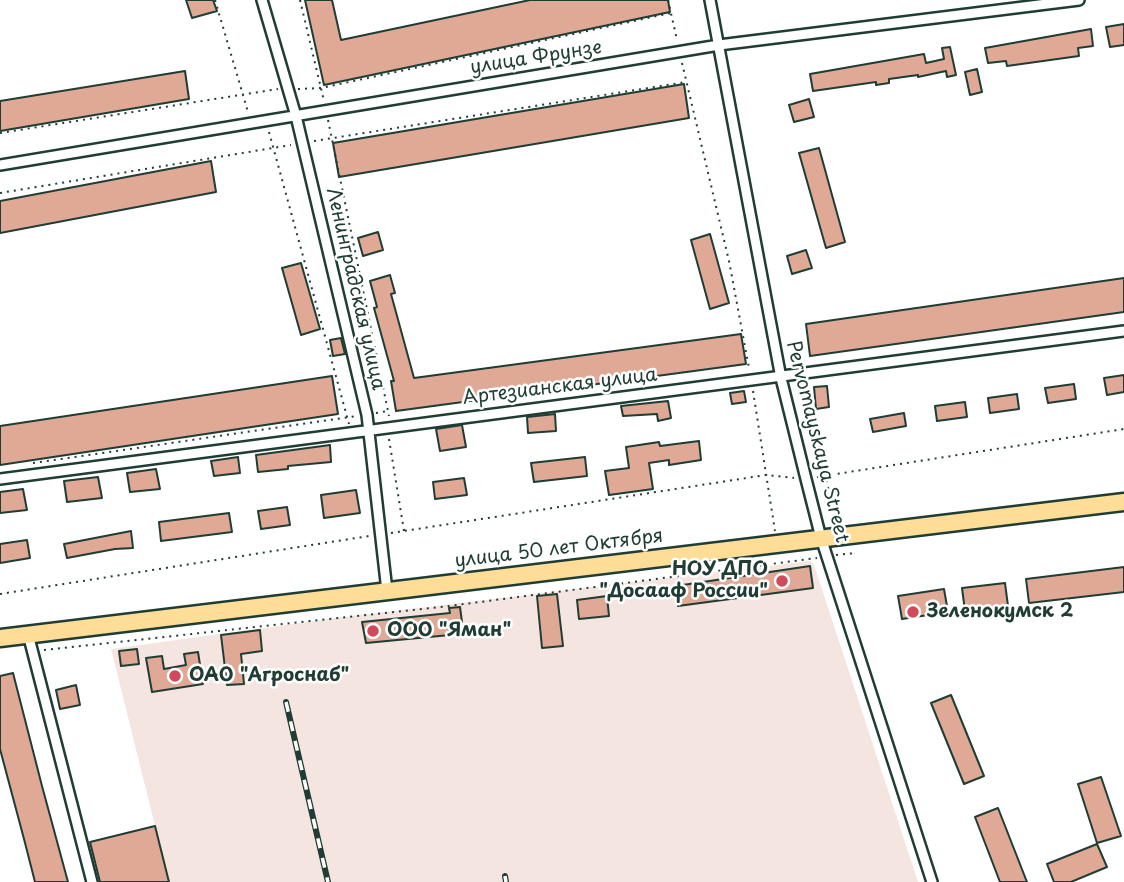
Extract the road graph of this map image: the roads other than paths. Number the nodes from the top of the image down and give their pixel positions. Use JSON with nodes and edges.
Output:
{"nodes":[{"id":1,"x":262,"y":0,"type":"edge"},
{"id":2,"x":710,"y":0,"type":"edge"},
{"id":3,"x":1079,"y":0,"type":"edge"},
{"id":4,"x":719,"y":45,"type":"junction"},
{"id":5,"x":296,"y":116,"type":"junction"},
{"id":6,"x":0,"y":165,"type":"edge"},
{"id":7,"x":1124,"y":331,"type":"edge"},
{"id":8,"x":781,"y":377,"type":"junction"},
{"id":9,"x":370,"y":429,"type":"junction"},
{"id":10,"x":0,"y":479,"type":"edge"},
{"id":11,"x":1124,"y":502,"type":"edge"},
{"id":12,"x":821,"y":538,"type":"junction"},
{"id":13,"x":387,"y":591,"type":"junction"},
{"id":14,"x":29,"y":634,"type":"junction"},
{"id":15,"x":0,"y":638,"type":"edge"},
{"id":16,"x":92,"y":882,"type":"edge"},
{"id":17,"x":933,"y":882,"type":"edge"}],
"edges":[{"from":1,"to":5,"type":"street","name":"Ленинградская улица"},
{"from":2,"to":4,"type":"street","name":"Pervomayskaya Street"},
{"from":3,"to":4,"type":"street","name":"улица Фрунзе"},
{"from":4,"to":5,"type":"street","name":"улица Фрунзе"},
{"from":4,"to":8,"type":"street","name":"Pervomayskaya Street"},
{"from":5,"to":6,"type":"street","name":"улица Фрунзе"},
{"from":5,"to":9,"type":"street","name":"Ленинградская улица"},
{"from":7,"to":8,"type":"street","name":"Артезианская улица"},
{"from":8,"to":9,"type":"street","name":"Артезианская улица"},
{"from":8,"to":12,"type":"street","name":"Pervomayskaya Street"},
{"from":9,"to":10,"type":"street","name":"Артезианская улица"},
{"from":9,"to":13,"type":"street","name":"Ленинградская улица"},
{"from":11,"to":12,"type":"highway","name":"улица 50 лет Октября"},
{"from":12,"to":13,"type":"highway","name":"улица 50 лет Октября"},
{"from":12,"to":17,"type":"street","name":"Pervomayskaya Street"},
{"from":13,"to":14,"type":"highway","name":"улица 50 лет Октября"},
{"from":14,"to":15,"type":"highway","name":"улица 50 лет Октября"},
{"from":14,"to":16,"type":"street"}]}
